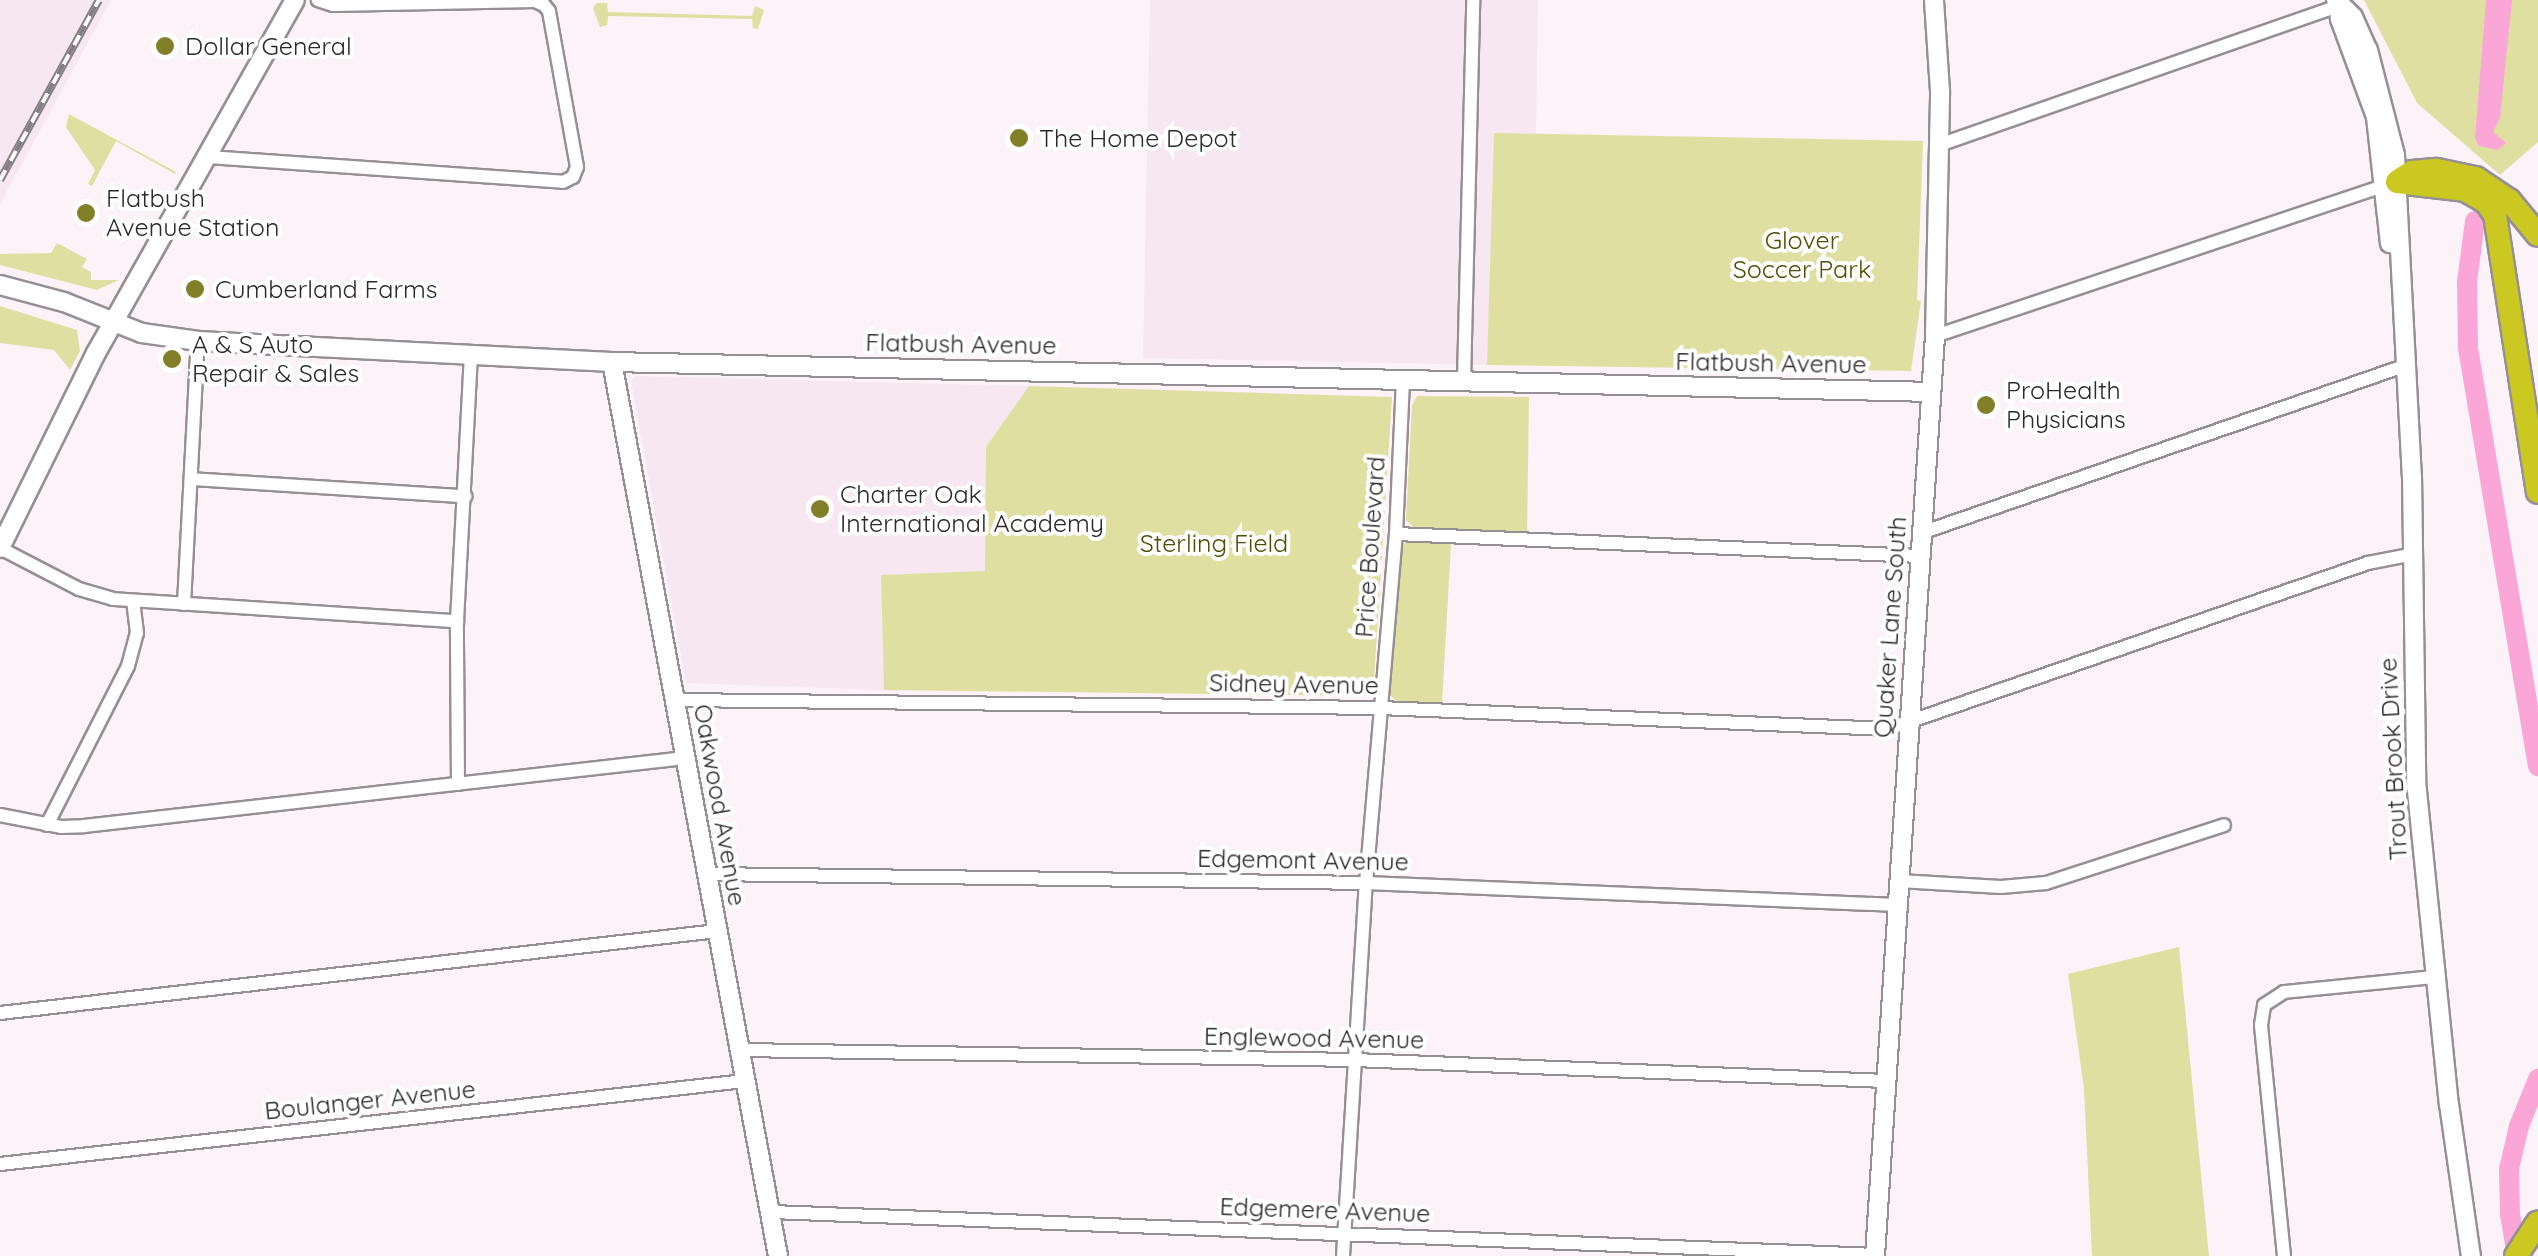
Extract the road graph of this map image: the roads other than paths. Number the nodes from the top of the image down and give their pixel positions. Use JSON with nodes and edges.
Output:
{"nodes":[{"id":1,"x":295,"y":0,"type":"edge"},
{"id":2,"x":318,"y":0,"type":"edge"},
{"id":3,"x":1473,"y":0,"type":"edge"},
{"id":4,"x":1934,"y":0,"type":"edge"},
{"id":5,"x":2338,"y":3,"type":"edge"},
{"id":6,"x":1939,"y":145,"type":"junction"},
{"id":7,"x":208,"y":157,"type":"junction"},
{"id":8,"x":2391,"y":183,"type":"junction"},
{"id":9,"x":2538,"y":235,"type":"edge"},
{"id":10,"x":0,"y":285,"type":"edge"},
{"id":11,"x":114,"y":325,"type":"junction"},
{"id":12,"x":1935,"y":336,"type":"junction"},
{"id":13,"x":198,"y":341,"type":"junction"},
{"id":14,"x":472,"y":355,"type":"junction"},
{"id":15,"x":612,"y":362,"type":"junction"},
{"id":16,"x":2404,"y":366,"type":"junction"},
{"id":17,"x":1403,"y":379,"type":"junction"},
{"id":18,"x":1464,"y":380,"type":"junction"},
{"id":19,"x":1930,"y":392,"type":"junction"},
{"id":20,"x":191,"y":479,"type":"junction"},
{"id":21,"x":2538,"y":492,"type":"edge"},
{"id":22,"x":465,"y":496,"type":"junction"},
{"id":23,"x":1921,"y":533,"type":"junction"},
{"id":24,"x":1396,"y":534,"type":"junction"},
{"id":25,"x":0,"y":548,"type":"edge"},
{"id":26,"x":2414,"y":554,"type":"junction"},
{"id":27,"x":1920,"y":556,"type":"junction"},
{"id":28,"x":132,"y":601,"type":"junction"},
{"id":29,"x":184,"y":604,"type":"junction"},
{"id":30,"x":457,"y":621,"type":"junction"},
{"id":31,"x":676,"y":700,"type":"junction"},
{"id":32,"x":1380,"y":708,"type":"junction"},
{"id":33,"x":1909,"y":722,"type":"junction"},
{"id":34,"x":685,"y":758,"type":"junction"},
{"id":35,"x":458,"y":784,"type":"junction"},
{"id":36,"x":0,"y":815,"type":"edge"},
{"id":37,"x":47,"y":825,"type":"junction"},
{"id":38,"x":2224,"y":825,"type":"dead end"},
{"id":39,"x":707,"y":874,"type":"junction"},
{"id":40,"x":1899,"y":881,"type":"junction"},
{"id":41,"x":1366,"y":882,"type":"junction"},
{"id":42,"x":1897,"y":905,"type":"junction"},
{"id":43,"x":718,"y":931,"type":"junction"},
{"id":44,"x":2435,"y":976,"type":"junction"},
{"id":45,"x":0,"y":1013,"type":"edge"},
{"id":46,"x":740,"y":1050,"type":"junction"},
{"id":47,"x":1354,"y":1060,"type":"junction"},
{"id":48,"x":745,"y":1080,"type":"junction"},
{"id":49,"x":1887,"y":1081,"type":"junction"},
{"id":50,"x":0,"y":1164,"type":"edge"},
{"id":51,"x":772,"y":1212,"type":"junction"},
{"id":52,"x":2538,"y":1222,"type":"edge"},
{"id":53,"x":1344,"y":1232,"type":"junction"},
{"id":54,"x":2468,"y":1255,"type":"edge"},
{"id":55,"x":778,"y":1256,"type":"edge"},
{"id":56,"x":1344,"y":1256,"type":"edge"},
{"id":57,"x":1875,"y":1256,"type":"edge"},
{"id":58,"x":2284,"y":1256,"type":"edge"},
{"id":59,"x":2516,"y":1256,"type":"edge"}],
"edges":[{"from":1,"to":7,"type":"main road"},
{"from":2,"to":7,"type":"street"},
{"from":3,"to":18,"type":"street"},
{"from":4,"to":6,"type":"main road","name":"Quaker Lane South"},
{"from":5,"to":6,"type":"street"},
{"from":5,"to":8,"type":"main road","name":"Trout Brook Drive"},
{"from":6,"to":12,"type":"main road","name":"Quaker Lane South"},
{"from":7,"to":11,"type":"main road"},
{"from":8,"to":9,"type":"highway"},
{"from":8,"to":12,"type":"street"},
{"from":8,"to":16,"type":"main road","name":"Trout Brook Drive"},
{"from":8,"to":21,"type":"highway"},
{"from":10,"to":11,"type":"main road","name":"Flatbush Avenue"},
{"from":11,"to":13,"type":"main road","name":"Flatbush Avenue"},
{"from":11,"to":25,"type":"main road"},
{"from":12,"to":19,"type":"main road","name":"Quaker Lane South"},
{"from":13,"to":14,"type":"main road","name":"Flatbush Avenue"},
{"from":13,"to":20,"type":"street"},
{"from":14,"to":15,"type":"main road","name":"Flatbush Avenue"},
{"from":14,"to":22,"type":"street"},
{"from":15,"to":17,"type":"main road","name":"Flatbush Avenue"},
{"from":15,"to":31,"type":"main road","name":"Oakwood Avenue"},
{"from":16,"to":23,"type":"street"},
{"from":16,"to":26,"type":"main road","name":"Trout Brook Drive"},
{"from":17,"to":18,"type":"main road","name":"Flatbush Avenue"},
{"from":17,"to":24,"type":"street","name":"Price Boulevard"},
{"from":18,"to":19,"type":"main road","name":"Flatbush Avenue"},
{"from":19,"to":23,"type":"main road","name":"Quaker Lane South"},
{"from":20,"to":22,"type":"street"},
{"from":20,"to":29,"type":"street"},
{"from":22,"to":30,"type":"street"},
{"from":23,"to":27,"type":"main road","name":"Quaker Lane South"},
{"from":24,"to":27,"type":"street"},
{"from":24,"to":32,"type":"street","name":"Price Boulevard"},
{"from":25,"to":28,"type":"street"},
{"from":26,"to":33,"type":"street","name":"Sidney Avenue"},
{"from":26,"to":44,"type":"main road","name":"Trout Brook Drive"},
{"from":27,"to":33,"type":"main road","name":"Quaker Lane South"},
{"from":28,"to":29,"type":"street"},
{"from":28,"to":37,"type":"street"},
{"from":29,"to":30,"type":"street"},
{"from":30,"to":35,"type":"street"},
{"from":31,"to":32,"type":"street","name":"Sidney Avenue"},
{"from":31,"to":34,"type":"main road","name":"Oakwood Avenue"},
{"from":32,"to":33,"type":"street","name":"Sidney Avenue"},
{"from":32,"to":41,"type":"street","name":"Price Boulevard"},
{"from":33,"to":40,"type":"main road","name":"Quaker Lane South"},
{"from":34,"to":35,"type":"street"},
{"from":34,"to":39,"type":"main road","name":"Oakwood Avenue"},
{"from":35,"to":37,"type":"street"},
{"from":36,"to":37,"type":"street"},
{"from":38,"to":40,"type":"street"},
{"from":39,"to":41,"type":"street","name":"Edgemont Avenue"},
{"from":39,"to":43,"type":"main road","name":"Oakwood Avenue"},
{"from":40,"to":42,"type":"main road","name":"Quaker Lane South"},
{"from":41,"to":42,"type":"street","name":"Edgemont Avenue"},
{"from":41,"to":47,"type":"street","name":"Price Boulevard"},
{"from":42,"to":49,"type":"main road","name":"Quaker Lane South"},
{"from":43,"to":45,"type":"street"},
{"from":43,"to":46,"type":"main road","name":"Oakwood Avenue"},
{"from":44,"to":54,"type":"main road","name":"Trout Brook Drive"},
{"from":44,"to":58,"type":"street"},
{"from":46,"to":47,"type":"street","name":"Englewood Avenue"},
{"from":46,"to":48,"type":"main road","name":"Oakwood Avenue"},
{"from":47,"to":49,"type":"street","name":"Englewood Avenue"},
{"from":47,"to":53,"type":"street","name":"Price Boulevard"},
{"from":48,"to":50,"type":"street","name":"Boulanger Avenue"},
{"from":48,"to":51,"type":"main road","name":"Oakwood Avenue"},
{"from":49,"to":57,"type":"main road","name":"Quaker Lane South"},
{"from":51,"to":53,"type":"street","name":"Edgemere Avenue"},
{"from":51,"to":55,"type":"main road","name":"Oakwood Avenue"},
{"from":52,"to":59,"type":"highway"},
{"from":53,"to":56,"type":"street","name":"Price Boulevard"},
{"from":53,"to":57,"type":"street","name":"Edgemere Avenue"}]}
